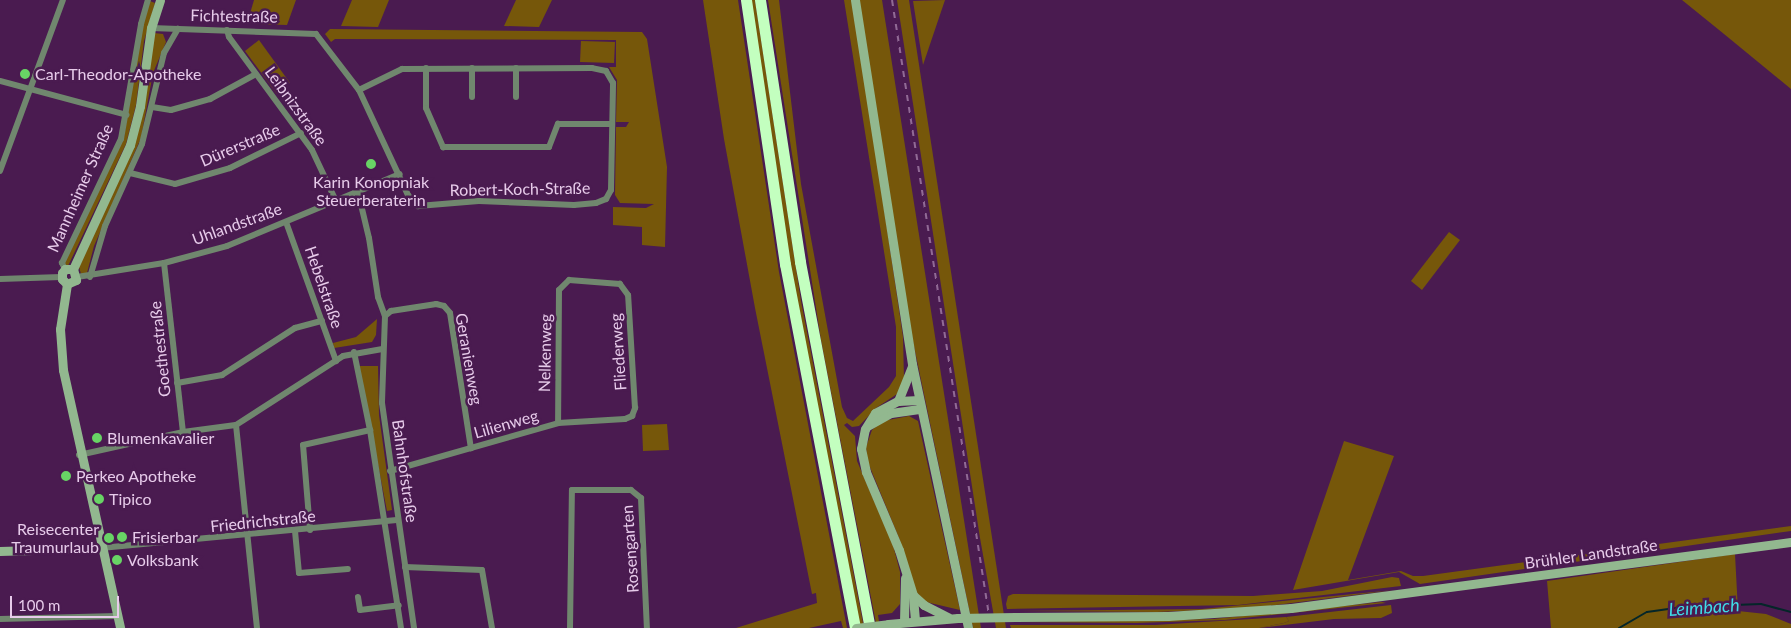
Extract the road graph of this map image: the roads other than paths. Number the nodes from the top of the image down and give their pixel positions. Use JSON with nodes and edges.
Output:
{"nodes":[{"id":1,"x":63,"y":0,"type":"edge"},
{"id":2,"x":148,"y":0,"type":"edge"},
{"id":3,"x":160,"y":0,"type":"edge"},
{"id":4,"x":746,"y":0,"type":"edge"},
{"id":5,"x":760,"y":0,"type":"edge"},
{"id":6,"x":855,"y":0,"type":"edge"},
{"id":7,"x":151,"y":28,"type":"junction"},
{"id":8,"x":178,"y":29,"type":"junction"},
{"id":9,"x":227,"y":30,"type":"junction"},
{"id":10,"x":426,"y":68,"type":"junction"},
{"id":11,"x":472,"y":68,"type":"junction"},
{"id":12,"x":516,"y":68,"type":"junction"},
{"id":13,"x":256,"y":74,"type":"junction"},
{"id":14,"x":0,"y":81,"type":"edge"},
{"id":15,"x":30,"y":89,"type":"junction"},
{"id":16,"x":359,"y":90,"type":"junction"},
{"id":17,"x":516,"y":96,"type":"dead end"},
{"id":18,"x":472,"y":97,"type":"dead end"},
{"id":19,"x":152,"y":107,"type":"junction"},
{"id":20,"x":127,"y":115,"type":"junction"},
{"id":21,"x":611,"y":124,"type":"junction"},
{"id":22,"x":301,"y":132,"type":"junction"},
{"id":23,"x":0,"y":171,"type":"edge"},
{"id":24,"x":130,"y":173,"type":"junction"},
{"id":25,"x":400,"y":174,"type":"junction"},
{"id":26,"x":358,"y":192,"type":"junction"},
{"id":27,"x":336,"y":201,"type":"junction"},
{"id":28,"x":286,"y":222,"type":"junction"},
{"id":29,"x":164,"y":263,"type":"junction"},
{"id":30,"x":69,"y":275,"type":"junction"},
{"id":31,"x":90,"y":277,"type":"junction"},
{"id":32,"x":0,"y":279,"type":"edge"},
{"id":33,"x":625,"y":288,"type":"joint"},
{"id":34,"x":385,"y":316,"type":"junction"},
{"id":35,"x":322,"y":321,"type":"junction"},
{"id":36,"x":382,"y":350,"type":"junction"},
{"id":37,"x":354,"y":352,"type":"junction"},
{"id":38,"x":336,"y":361,"type":"junction"},
{"id":39,"x":912,"y":364,"type":"junction"},
{"id":40,"x":177,"y":383,"type":"junction"},
{"id":41,"x":898,"y":401,"type":"junction"},
{"id":42,"x":920,"y":404,"type":"junction"},
{"id":43,"x":632,"y":416,"type":"joint"},
{"id":44,"x":558,"y":424,"type":"junction"},
{"id":45,"x":236,"y":425,"type":"junction"},
{"id":46,"x":867,"y":427,"type":"junction"},
{"id":47,"x":370,"y":430,"type":"junction"},
{"id":48,"x":183,"y":432,"type":"junction"},
{"id":49,"x":471,"y":448,"type":"junction"},
{"id":50,"x":80,"y":455,"type":"junction"},
{"id":51,"x":390,"y":470,"type":"junction"},
{"id":52,"x":397,"y":520,"type":"junction"},
{"id":53,"x":385,"y":523,"type":"junction"},
{"id":54,"x":310,"y":530,"type":"junction"},
{"id":55,"x":295,"y":531,"type":"junction"},
{"id":56,"x":250,"y":536,"type":"junction"},
{"id":57,"x":1791,"y":542,"type":"edge"},
{"id":58,"x":101,"y":548,"type":"junction"},
{"id":59,"x":0,"y":551,"type":"edge"},
{"id":60,"x":405,"y":568,"type":"junction"},
{"id":61,"x":348,"y":569,"type":"dead end"},
{"id":62,"x":905,"y":575,"type":"junction"},
{"id":63,"x":913,"y":595,"type":"junction"},
{"id":64,"x":358,"y":597,"type":"dead end"},
{"id":65,"x":399,"y":605,"type":"junction"},
{"id":66,"x":117,"y":616,"type":"junction"},
{"id":67,"x":954,"y":618,"type":"junction"},
{"id":68,"x":0,"y":620,"type":"edge"},
{"id":69,"x":915,"y":620,"type":"junction"},
{"id":70,"x":904,"y":622,"type":"junction"},
{"id":71,"x":120,"y":628,"type":"edge"},
{"id":72,"x":257,"y":628,"type":"edge"},
{"id":73,"x":402,"y":628,"type":"edge"},
{"id":74,"x":414,"y":628,"type":"edge"},
{"id":75,"x":492,"y":628,"type":"edge"},
{"id":76,"x":570,"y":628,"type":"edge"},
{"id":77,"x":647,"y":628,"type":"edge"},
{"id":78,"x":855,"y":628,"type":"edge"},
{"id":79,"x":870,"y":628,"type":"edge"},
{"id":80,"x":968,"y":628,"type":"edge"}],
"edges":[{"from":1,"to":15,"type":"street"},
{"from":2,"to":20,"type":"street","name":"Mannheimer Straße"},
{"from":3,"to":7,"type":"main road","name":"Mannheimer Straße"},
{"from":4,"to":78,"type":"highway"},
{"from":5,"to":79,"type":"highway"},
{"from":6,"to":39,"type":"main road"},
{"from":7,"to":8,"type":"street","name":"Fichtestraße"},
{"from":7,"to":30,"type":"main road","name":"Mannheimer Straße"},
{"from":8,"to":9,"type":"street","name":"Fichtestraße"},
{"from":8,"to":19,"type":"street"},
{"from":9,"to":13,"type":"street","name":"Leibnizstraße"},
{"from":9,"to":16,"type":"street","name":"Fichtestraße"},
{"from":10,"to":11,"type":"street"},
{"from":10,"to":16,"type":"street"},
{"from":10,"to":21,"type":"street"},
{"from":11,"to":12,"type":"street"},
{"from":11,"to":18,"type":"street"},
{"from":12,"to":17,"type":"street"},
{"from":12,"to":21,"type":"street"},
{"from":13,"to":19,"type":"street"},
{"from":13,"to":22,"type":"street","name":"Leibnizstraße"},
{"from":14,"to":15,"type":"street"},
{"from":15,"to":20,"type":"street"},
{"from":15,"to":23,"type":"street"},
{"from":16,"to":25,"type":"street"},
{"from":19,"to":24,"type":"street"},
{"from":20,"to":30,"type":"street","name":"Mannheimer Straße"},
{"from":21,"to":25,"type":"street","name":"Robert-Koch-Straße"},
{"from":22,"to":24,"type":"street","name":"Dürerstraße"},
{"from":22,"to":27,"type":"street","name":"Leibnizstraße"},
{"from":24,"to":31,"type":"street"},
{"from":25,"to":26,"type":"street","name":"Uhlandstraße"},
{"from":26,"to":27,"type":"street","name":"Uhlandstraße"},
{"from":26,"to":34,"type":"street"},
{"from":27,"to":28,"type":"street","name":"Uhlandstraße"},
{"from":28,"to":29,"type":"street","name":"Uhlandstraße"},
{"from":28,"to":35,"type":"street","name":"Hebelstraße"},
{"from":29,"to":31,"type":"street","name":"Uhlandstraße"},
{"from":29,"to":40,"type":"street","name":"Goethestraße"},
{"from":30,"to":31,"type":"street","name":"Uhlandstraße"},
{"from":30,"to":32,"type":"street","name":"Uhlandstraße"},
{"from":30,"to":50,"type":"main road","name":"Mannheimer Straße"},
{"from":33,"to":43,"type":"street","name":"Fliederweg"},
{"from":33,"to":44,"type":"street","name":"Nelkenweg"},
{"from":34,"to":36,"type":"street","name":"Bahnhofstraße"},
{"from":34,"to":49,"type":"street","name":"Geranienweg"},
{"from":35,"to":38,"type":"street","name":"Hebelstraße"},
{"from":35,"to":40,"type":"street"},
{"from":36,"to":37,"type":"street"},
{"from":36,"to":51,"type":"street","name":"Bahnhofstraße"},
{"from":37,"to":38,"type":"street"},
{"from":37,"to":47,"type":"street","name":"Bahnhofstraße"},
{"from":38,"to":45,"type":"street"},
{"from":39,"to":41,"type":"main road"},
{"from":39,"to":42,"type":"main road"},
{"from":40,"to":48,"type":"street","name":"Goethestraße"},
{"from":41,"to":42,"type":"main road"},
{"from":41,"to":46,"type":"main road"},
{"from":42,"to":46,"type":"main road"},
{"from":42,"to":80,"type":"main road"},
{"from":43,"to":44,"type":"street","name":"Lilienweg"},
{"from":44,"to":49,"type":"street","name":"Lilienweg"},
{"from":45,"to":48,"type":"street"},
{"from":45,"to":56,"type":"street"},
{"from":46,"to":62,"type":"main road"},
{"from":47,"to":53,"type":"street","name":"Bahnhofstraße"},
{"from":47,"to":54,"type":"street"},
{"from":48,"to":50,"type":"street"},
{"from":49,"to":51,"type":"street","name":"Lilienweg"},
{"from":50,"to":58,"type":"main road","name":"Mannheimer Straße"},
{"from":51,"to":52,"type":"street","name":"Bahnhofstraße"},
{"from":52,"to":53,"type":"street","name":"Friedrichstraße"},
{"from":52,"to":60,"type":"street","name":"Bahnhofstraße"},
{"from":53,"to":54,"type":"street","name":"Friedrichstraße"},
{"from":53,"to":65,"type":"street","name":"Bahnhofstraße"},
{"from":54,"to":55,"type":"street","name":"Friedrichstraße"},
{"from":55,"to":56,"type":"street","name":"Friedrichstraße"},
{"from":55,"to":61,"type":"street"},
{"from":56,"to":58,"type":"street","name":"Friedrichstraße"},
{"from":56,"to":72,"type":"street"},
{"from":57,"to":67,"type":"main road","name":"Brühler Landstraße","bridge":true},
{"from":58,"to":59,"type":"main road"},
{"from":58,"to":66,"type":"main road","name":"Mannheimer Straße"},
{"from":60,"to":74,"type":"street","name":"Bahnhofstraße"},
{"from":60,"to":75,"type":"street"},
{"from":62,"to":63,"type":"main road"},
{"from":62,"to":70,"type":"main road"},
{"from":63,"to":67,"type":"main road"},
{"from":63,"to":69,"type":"main road"},
{"from":64,"to":65,"type":"street"},
{"from":65,"to":73,"type":"street","name":"Bahnhofstraße"},
{"from":66,"to":68,"type":"street"},
{"from":66,"to":71,"type":"main road","name":"Mannheimer Straße"},
{"from":67,"to":69,"type":"main road","name":"Brühler Landstraße"},
{"from":69,"to":70,"type":"main road","name":"Brühler Landstraße"},
{"from":70,"to":78,"type":"main road","name":"Brühler Landstraße","bridge":true},
{"from":76,"to":77,"type":"street","name":"Rosengarten"}]}
